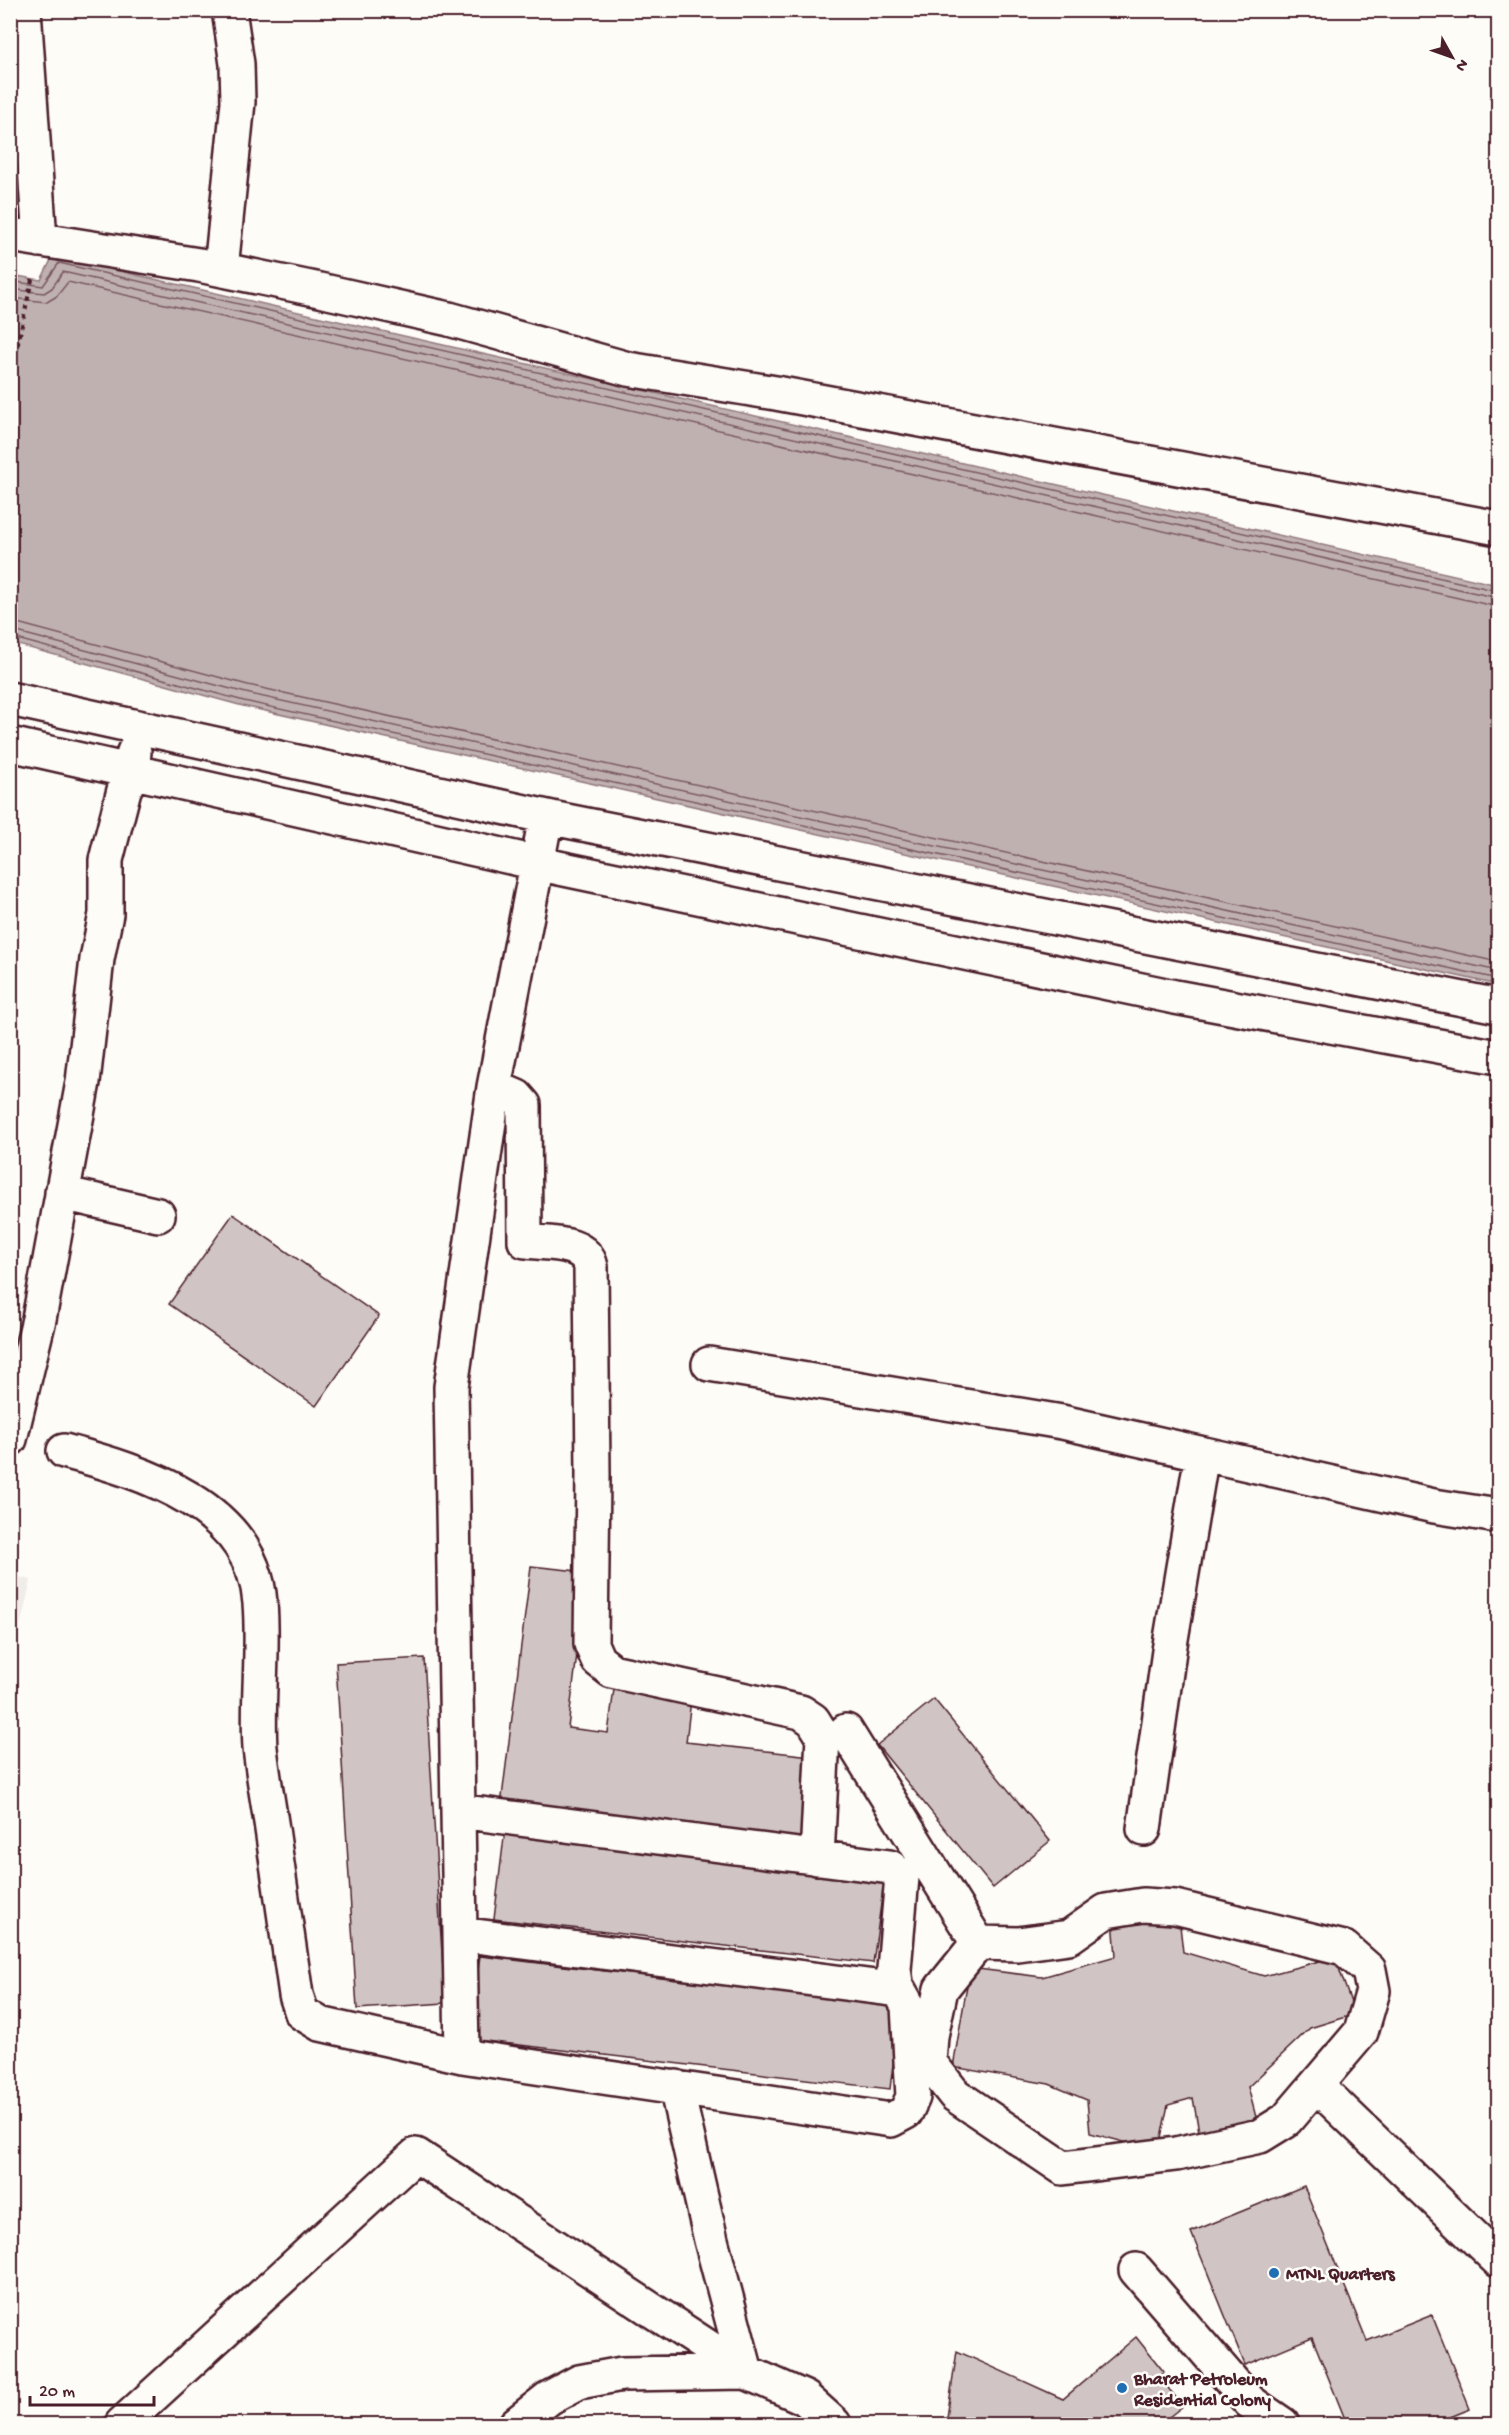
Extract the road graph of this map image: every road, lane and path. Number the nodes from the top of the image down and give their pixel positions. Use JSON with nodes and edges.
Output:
{"nodes":[{"id":1,"x":24,"y":10,"type":"edge"},
{"id":2,"x":229,"y":10,"type":"edge"},
{"id":3,"x":28,"y":249,"type":"edge"},
{"id":4,"x":221,"y":269,"type":"junction"},
{"id":5,"x":10,"y":380,"type":"edge"},
{"id":6,"x":1498,"y":528,"type":"edge"},
{"id":7,"x":10,"y":699,"type":"edge"},
{"id":8,"x":136,"y":726,"type":"junction"},
{"id":9,"x":10,"y":744,"type":"edge"},
{"id":10,"x":132,"y":773,"type":"junction"},
{"id":11,"x":357,"y":775,"type":"junction"},
{"id":12,"x":546,"y":817,"type":"junction"},
{"id":13,"x":346,"y":820,"type":"junction"},
{"id":14,"x":535,"y":863,"type":"junction"},
{"id":15,"x":886,"y":884,"type":"junction"},
{"id":16,"x":1034,"y":914,"type":"junction"},
{"id":17,"x":878,"y":935,"type":"junction"},
{"id":18,"x":1024,"y":965,"type":"junction"},
{"id":19,"x":1498,"y":1006,"type":"edge"},
{"id":20,"x":1498,"y":1057,"type":"edge"},
{"id":21,"x":494,"y":1087,"type":"junction"},
{"id":22,"x":62,"y":1193,"type":"junction"},
{"id":23,"x":158,"y":1215,"type":"dead end"},
{"id":24,"x":473,"y":1236,"type":"junction"},
{"id":25,"x":525,"y":1241,"type":"junction"},
{"id":26,"x":709,"y":1364,"type":"dead end"},
{"id":27,"x":10,"y":1439,"type":"edge"},
{"id":28,"x":64,"y":1451,"type":"dead end"},
{"id":29,"x":1202,"y":1454,"type":"junction"},
{"id":30,"x":1498,"y":1516,"type":"edge"},
{"id":31,"x":846,"y":1731,"type":"dead end"},
{"id":32,"x":458,"y":1811,"type":"junction"},
{"id":33,"x":1144,"y":1829,"type":"dead end"},
{"id":34,"x":817,"y":1858,"type":"junction"},
{"id":35,"x":460,"y":1934,"type":"junction"},
{"id":36,"x":978,"y":1943,"type":"junction"},
{"id":37,"x":897,"y":1990,"type":"junction"},
{"id":38,"x":462,"y":2056,"type":"junction"},
{"id":39,"x":1316,"y":2085,"type":"junction"},
{"id":40,"x":676,"y":2087,"type":"junction"},
{"id":41,"x":1498,"y":2260,"type":"edge"},
{"id":42,"x":1136,"y":2270,"type":"dead end"},
{"id":43,"x":746,"y":2372,"type":"junction"},
{"id":44,"x":122,"y":2424,"type":"edge"},
{"id":45,"x":516,"y":2424,"type":"edge"},
{"id":46,"x":834,"y":2424,"type":"edge"},
{"id":47,"x":1282,"y":2424,"type":"edge"}],
"edges":[{"from":1,"to":3,"type":"street"},
{"from":2,"to":4,"type":"street"},
{"from":3,"to":4,"type":"street"},
{"from":3,"to":5,"type":"path"},
{"from":4,"to":6,"type":"street"},
{"from":7,"to":8,"type":"street"},
{"from":8,"to":10,"type":"street"},
{"from":8,"to":11,"type":"street"},
{"from":9,"to":10,"type":"street"},
{"from":10,"to":13,"type":"street"},
{"from":10,"to":22,"type":"street"},
{"from":11,"to":12,"type":"street"},
{"from":11,"to":13,"type":"street"},
{"from":12,"to":14,"type":"street"},
{"from":12,"to":15,"type":"street"},
{"from":13,"to":14,"type":"street"},
{"from":14,"to":17,"type":"street"},
{"from":14,"to":21,"type":"street"},
{"from":15,"to":16,"type":"street"},
{"from":15,"to":17,"type":"street"},
{"from":16,"to":18,"type":"street"},
{"from":16,"to":19,"type":"street"},
{"from":17,"to":18,"type":"street"},
{"from":18,"to":20,"type":"street"},
{"from":21,"to":24,"type":"street"},
{"from":21,"to":25,"type":"street"},
{"from":22,"to":23,"type":"street"},
{"from":22,"to":27,"type":"street"},
{"from":24,"to":25,"type":"street"},
{"from":24,"to":32,"type":"street"},
{"from":25,"to":34,"type":"street"},
{"from":26,"to":29,"type":"street"},
{"from":28,"to":38,"type":"street"},
{"from":29,"to":30,"type":"street"},
{"from":29,"to":33,"type":"street"},
{"from":31,"to":36,"type":"street"},
{"from":32,"to":34,"type":"street"},
{"from":32,"to":35,"type":"street"},
{"from":34,"to":37,"type":"street"},
{"from":35,"to":37,"type":"street"},
{"from":35,"to":38,"type":"street"},
{"from":36,"to":39,"type":"street"},
{"from":36,"to":39,"type":"street"},
{"from":37,"to":40,"type":"street"},
{"from":38,"to":40,"type":"street"},
{"from":39,"to":41,"type":"street"},
{"from":40,"to":43,"type":"street"},
{"from":42,"to":47,"type":"street"},
{"from":43,"to":44,"type":"street"},
{"from":43,"to":45,"type":"street"},
{"from":43,"to":46,"type":"street"}]}
